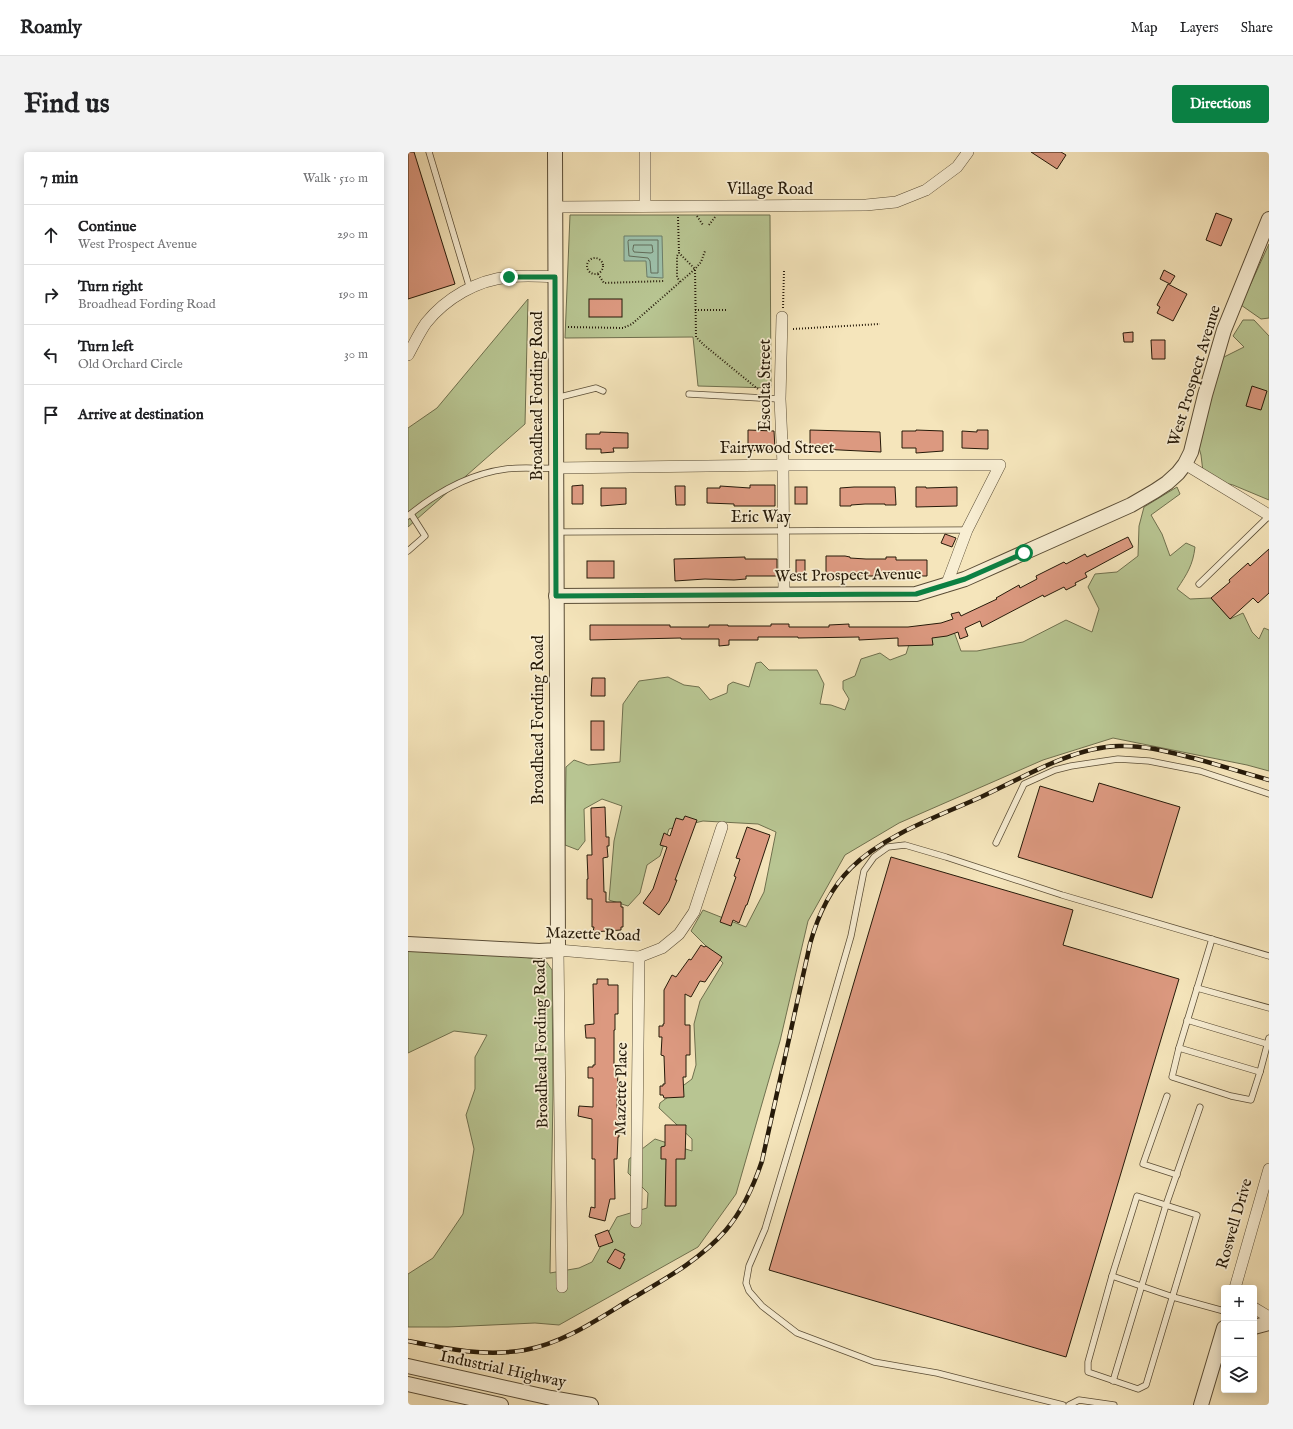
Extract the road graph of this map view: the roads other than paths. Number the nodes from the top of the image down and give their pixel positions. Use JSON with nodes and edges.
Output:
{"nodes":[{"id":1,"x":429,"y":152,"type":"edge"},
{"id":2,"x":555,"y":152,"type":"edge"},
{"id":3,"x":645,"y":152,"type":"edge"},
{"id":4,"x":968,"y":152,"type":"edge"},
{"id":5,"x":645,"y":206,"type":"junction"},
{"id":6,"x":555,"y":207,"type":"junction"},
{"id":7,"x":1269,"y":219,"type":"edge"},
{"id":8,"x":555,"y":277,"type":"junction"},
{"id":9,"x":470,"y":289,"type":"junction"},
{"id":10,"x":782,"y":317,"type":"road end"},
{"id":11,"x":408,"y":355,"type":"edge"},
{"id":12,"x":603,"y":390,"type":"dead end"},
{"id":13,"x":689,"y":394,"type":"dead end"},
{"id":14,"x":555,"y":398,"type":"junction"},
{"id":15,"x":780,"y":399,"type":"junction"},
{"id":16,"x":1185,"y":464,"type":"junction"},
{"id":17,"x":783,"y":465,"type":"junction"},
{"id":18,"x":555,"y":468,"type":"junction"},
{"id":19,"x":409,"y":515,"type":"edge"},
{"id":20,"x":1269,"y":516,"type":"edge"},
{"id":21,"x":967,"y":530,"type":"junction"},
{"id":22,"x":784,"y":531,"type":"junction"},
{"id":23,"x":556,"y":532,"type":"junction"},
{"id":24,"x":408,"y":551,"type":"edge"},
{"id":25,"x":1198,"y":584,"type":"dead end"},
{"id":26,"x":946,"y":586,"type":"junction"},
{"id":27,"x":784,"y":595,"type":"junction"},
{"id":28,"x":556,"y":596,"type":"junction"},
{"id":29,"x":1269,"y":794,"type":"edge"},
{"id":30,"x":722,"y":827,"type":"dead end"},
{"id":31,"x":996,"y":843,"type":"dead end"},
{"id":32,"x":1212,"y":940,"type":"junction"},
{"id":33,"x":408,"y":944,"type":"edge"},
{"id":34,"x":558,"y":950,"type":"junction"},
{"id":35,"x":1269,"y":956,"type":"edge"},
{"id":36,"x":639,"y":957,"type":"junction"},
{"id":37,"x":1197,"y":988,"type":"junction"},
{"id":38,"x":1269,"y":1008,"type":"edge"},
{"id":39,"x":1187,"y":1020,"type":"junction"},
{"id":40,"x":1268,"y":1041,"type":"edge"},
{"id":41,"x":1179,"y":1048,"type":"junction"},
{"id":42,"x":1260,"y":1072,"type":"junction"},
{"id":43,"x":1167,"y":1096,"type":"dead end"},
{"id":44,"x":1200,"y":1107,"type":"dead end"},
{"id":45,"x":1269,"y":1169,"type":"edge"},
{"id":46,"x":1177,"y":1175,"type":"junction"},
{"id":47,"x":1166,"y":1205,"type":"junction"},
{"id":48,"x":636,"y":1222,"type":"dead end"},
{"id":49,"x":1239,"y":1269,"type":"junction"},
{"id":50,"x":1112,"y":1276,"type":"junction"},
{"id":51,"x":1236,"y":1285,"type":"edge"},
{"id":52,"x":1242,"y":1285,"type":"edge"},
{"id":53,"x":1142,"y":1286,"type":"junction"},
{"id":54,"x":562,"y":1287,"type":"dead end"},
{"id":55,"x":1173,"y":1297,"type":"junction"},
{"id":56,"x":1221,"y":1310,"type":"edge"},
{"id":57,"x":1257,"y":1310,"type":"edge"},
{"id":58,"x":1257,"y":1318,"type":"edge"},
{"id":59,"x":1269,"y":1320,"type":"edge"},
{"id":60,"x":1257,"y":1326,"type":"edge"},
{"id":61,"x":1221,"y":1338,"type":"edge"},
{"id":62,"x":1221,"y":1352,"type":"edge"},
{"id":63,"x":1213,"y":1364,"type":"junction"},
{"id":64,"x":408,"y":1366,"type":"edge"},
{"id":65,"x":1113,"y":1381,"type":"junction"},
{"id":66,"x":408,"y":1384,"type":"edge"},
{"id":67,"x":501,"y":1405,"type":"edge"},
{"id":68,"x":591,"y":1405,"type":"edge"},
{"id":69,"x":1063,"y":1405,"type":"edge"},
{"id":70,"x":1069,"y":1405,"type":"edge"},
{"id":71,"x":1114,"y":1405,"type":"edge"},
{"id":72,"x":1201,"y":1405,"type":"edge"}],
"edges":[{"from":1,"to":9,"type":"lane"},
{"from":2,"to":6,"type":"street","name":"Broadhead Fording Road"},
{"from":3,"to":5,"type":"street"},
{"from":4,"to":5,"type":"street","name":"Village Road"},
{"from":5,"to":6,"type":"street","name":"Village Road"},
{"from":6,"to":8,"type":"street","name":"Broadhead Fording Road"},
{"from":7,"to":16,"type":"street","name":"West Prospect Avenue"},
{"from":8,"to":9,"type":"street"},
{"from":8,"to":14,"type":"street","name":"Broadhead Fording Road"},
{"from":9,"to":11,"type":"street"},
{"from":10,"to":15,"type":"street","name":"Escolta Street"},
{"from":12,"to":14,"type":"lane"},
{"from":13,"to":15,"type":"lane"},
{"from":14,"to":18,"type":"street","name":"Broadhead Fording Road"},
{"from":15,"to":17,"type":"street","name":"Escolta Street"},
{"from":16,"to":20,"type":"street"},
{"from":16,"to":26,"type":"street","name":"West Prospect Avenue"},
{"from":17,"to":18,"type":"street","name":"Fairywood Street"},
{"from":17,"to":21,"type":"street","name":"Fairywood Street"},
{"from":17,"to":22,"type":"street","name":"Escolta Street"},
{"from":18,"to":19,"type":"lane"},
{"from":18,"to":23,"type":"street","name":"Broadhead Fording Road"},
{"from":19,"to":24,"type":"lane"},
{"from":20,"to":25,"type":"lane"},
{"from":21,"to":22,"type":"lane","name":"Eric Way"},
{"from":21,"to":26,"type":"street"},
{"from":22,"to":23,"type":"lane","name":"Eric Way"},
{"from":22,"to":27,"type":"street","name":"Escolta Street"},
{"from":23,"to":28,"type":"street","name":"Broadhead Fording Road"},
{"from":26,"to":27,"type":"street","name":"West Prospect Avenue"},
{"from":27,"to":28,"type":"street","name":"West Prospect Avenue"},
{"from":28,"to":34,"type":"street","name":"Broadhead Fording Road"},
{"from":29,"to":31,"type":"lane"},
{"from":30,"to":36,"type":"street","name":"Mazette Road"},
{"from":32,"to":35,"type":"lane"},
{"from":32,"to":37,"type":"lane"},
{"from":32,"to":69,"type":"lane"},
{"from":33,"to":34,"type":"street","name":"Mazette Road"},
{"from":34,"to":36,"type":"street","name":"Mazette Road"},
{"from":34,"to":54,"type":"street","name":"Broadhead Fording Road"},
{"from":36,"to":48,"type":"street","name":"Mazette Place"},
{"from":37,"to":38,"type":"lane"},
{"from":37,"to":39,"type":"lane"},
{"from":39,"to":40,"type":"lane"},
{"from":39,"to":41,"type":"lane"},
{"from":40,"to":42,"type":"lane"},
{"from":41,"to":42,"type":"lane"},
{"from":41,"to":42,"type":"lane"},
{"from":43,"to":46,"type":"lane"},
{"from":44,"to":46,"type":"lane"},
{"from":45,"to":49,"type":"street","name":"Roswell Drive"},
{"from":46,"to":47,"type":"lane"},
{"from":47,"to":50,"type":"lane"},
{"from":47,"to":53,"type":"lane"},
{"from":47,"to":55,"type":"lane"},
{"from":49,"to":51,"type":"street","name":"Roswell Drive"},
{"from":49,"to":52,"type":"street"},
{"from":50,"to":53,"type":"lane"},
{"from":50,"to":65,"type":"lane"},
{"from":53,"to":55,"type":"lane"},
{"from":53,"to":65,"type":"lane"},
{"from":55,"to":56,"type":"lane"},
{"from":55,"to":65,"type":"lane"},
{"from":57,"to":59,"type":"street"},
{"from":58,"to":59,"type":"street"},
{"from":59,"to":60,"type":"street"},
{"from":61,"to":63,"type":"street"},
{"from":62,"to":63,"type":"street"},
{"from":63,"to":72,"type":"street"},
{"from":64,"to":68,"type":"street","name":"Industrial Highway"},
{"from":66,"to":67,"type":"street"},
{"from":70,"to":71,"type":"lane"}]}
